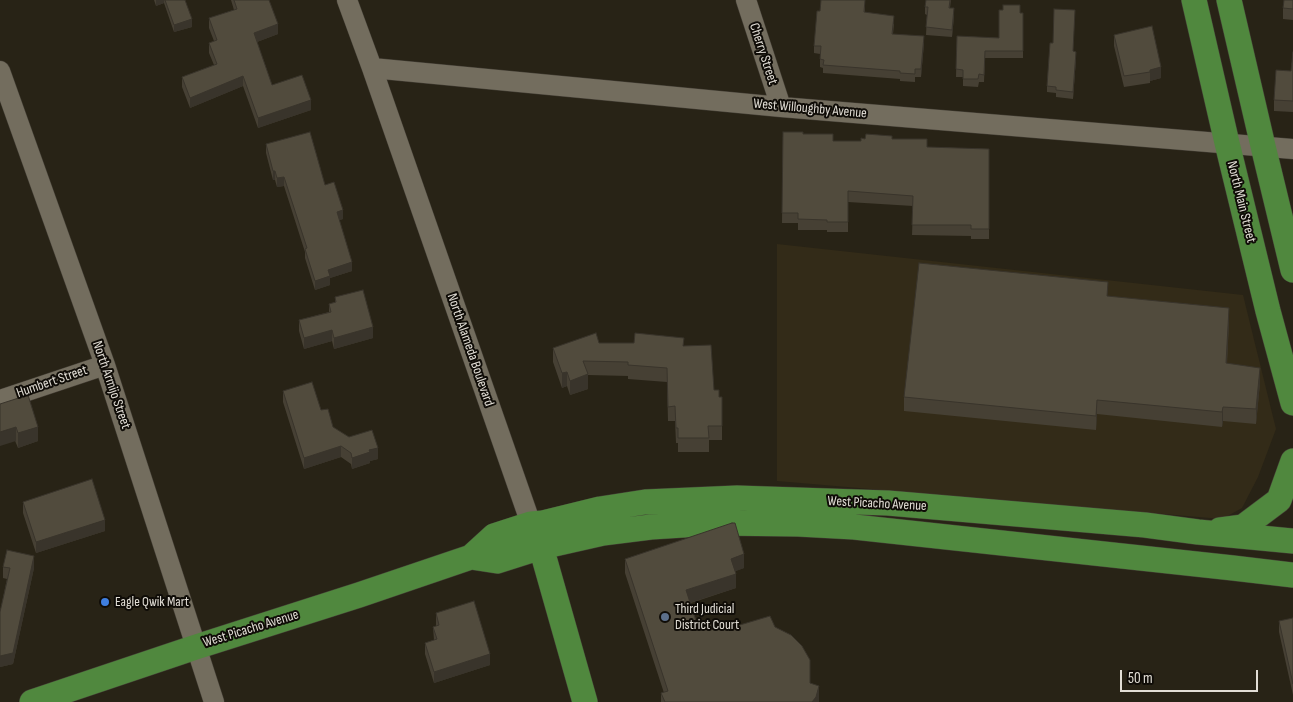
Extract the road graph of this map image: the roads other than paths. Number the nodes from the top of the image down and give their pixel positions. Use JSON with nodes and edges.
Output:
{"nodes":[{"id":1,"x":347,"y":0,"type":"edge"},
{"id":2,"x":746,"y":0,"type":"edge"},
{"id":3,"x":1194,"y":0,"type":"edge"},
{"id":4,"x":1229,"y":0,"type":"edge"},
{"id":5,"x":372,"y":68,"type":"junction"},
{"id":6,"x":0,"y":71,"type":"edge"},
{"id":7,"x":781,"y":107,"type":"junction"},
{"id":8,"x":1246,"y":145,"type":"junction"},
{"id":9,"x":1293,"y":149,"type":"edge"},
{"id":10,"x":1293,"y":270,"type":"edge"},
{"id":11,"x":104,"y":364,"type":"junction"},
{"id":12,"x":0,"y":400,"type":"edge"},
{"id":13,"x":1293,"y":404,"type":"edge"},
{"id":14,"x":1293,"y":461,"type":"edge"},
{"id":15,"x":1198,"y":532,"type":"junction"},
{"id":16,"x":536,"y":536,"type":"junction"},
{"id":17,"x":1293,"y":541,"type":"edge"},
{"id":18,"x":1293,"y":575,"type":"edge"},
{"id":19,"x":196,"y":646,"type":"junction"},
{"id":20,"x":32,"y":702,"type":"edge"},
{"id":21,"x":214,"y":702,"type":"edge"},
{"id":22,"x":585,"y":702,"type":"edge"}],
"edges":[{"from":1,"to":5,"type":"street","name":"North Alameda Boulevard"},
{"from":2,"to":7,"type":"street","name":"Cherry Street"},
{"from":3,"to":8,"type":"main road","name":"North Main Street"},
{"from":4,"to":8,"type":"main road","name":"North Main Street"},
{"from":5,"to":7,"type":"street","name":"West Willoughby Avenue"},
{"from":5,"to":16,"type":"street","name":"North Alameda Boulevard"},
{"from":6,"to":11,"type":"street","name":"North Armijo Street"},
{"from":7,"to":8,"type":"street","name":"West Willoughby Avenue"},
{"from":8,"to":9,"type":"street","name":"West Willoughby Avenue"},
{"from":8,"to":10,"type":"main road","name":"North Main Street"},
{"from":8,"to":13,"type":"main road","name":"North Main Street"},
{"from":11,"to":12,"type":"street","name":"Humbert Street"},
{"from":11,"to":19,"type":"street","name":"North Armijo Street"},
{"from":14,"to":15,"type":"main road"},
{"from":15,"to":16,"type":"main road","name":"West Picacho Avenue"},
{"from":15,"to":17,"type":"main road","name":"West Picacho Avenue"},
{"from":16,"to":18,"type":"main road","name":"West Picacho Avenue"},
{"from":16,"to":19,"type":"main road","name":"West Picacho Avenue"},
{"from":16,"to":22,"type":"main road","name":"North Alameda Boulevard"},
{"from":19,"to":20,"type":"main road","name":"West Picacho Avenue"},
{"from":19,"to":21,"type":"street","name":"North Armijo Street"}]}
